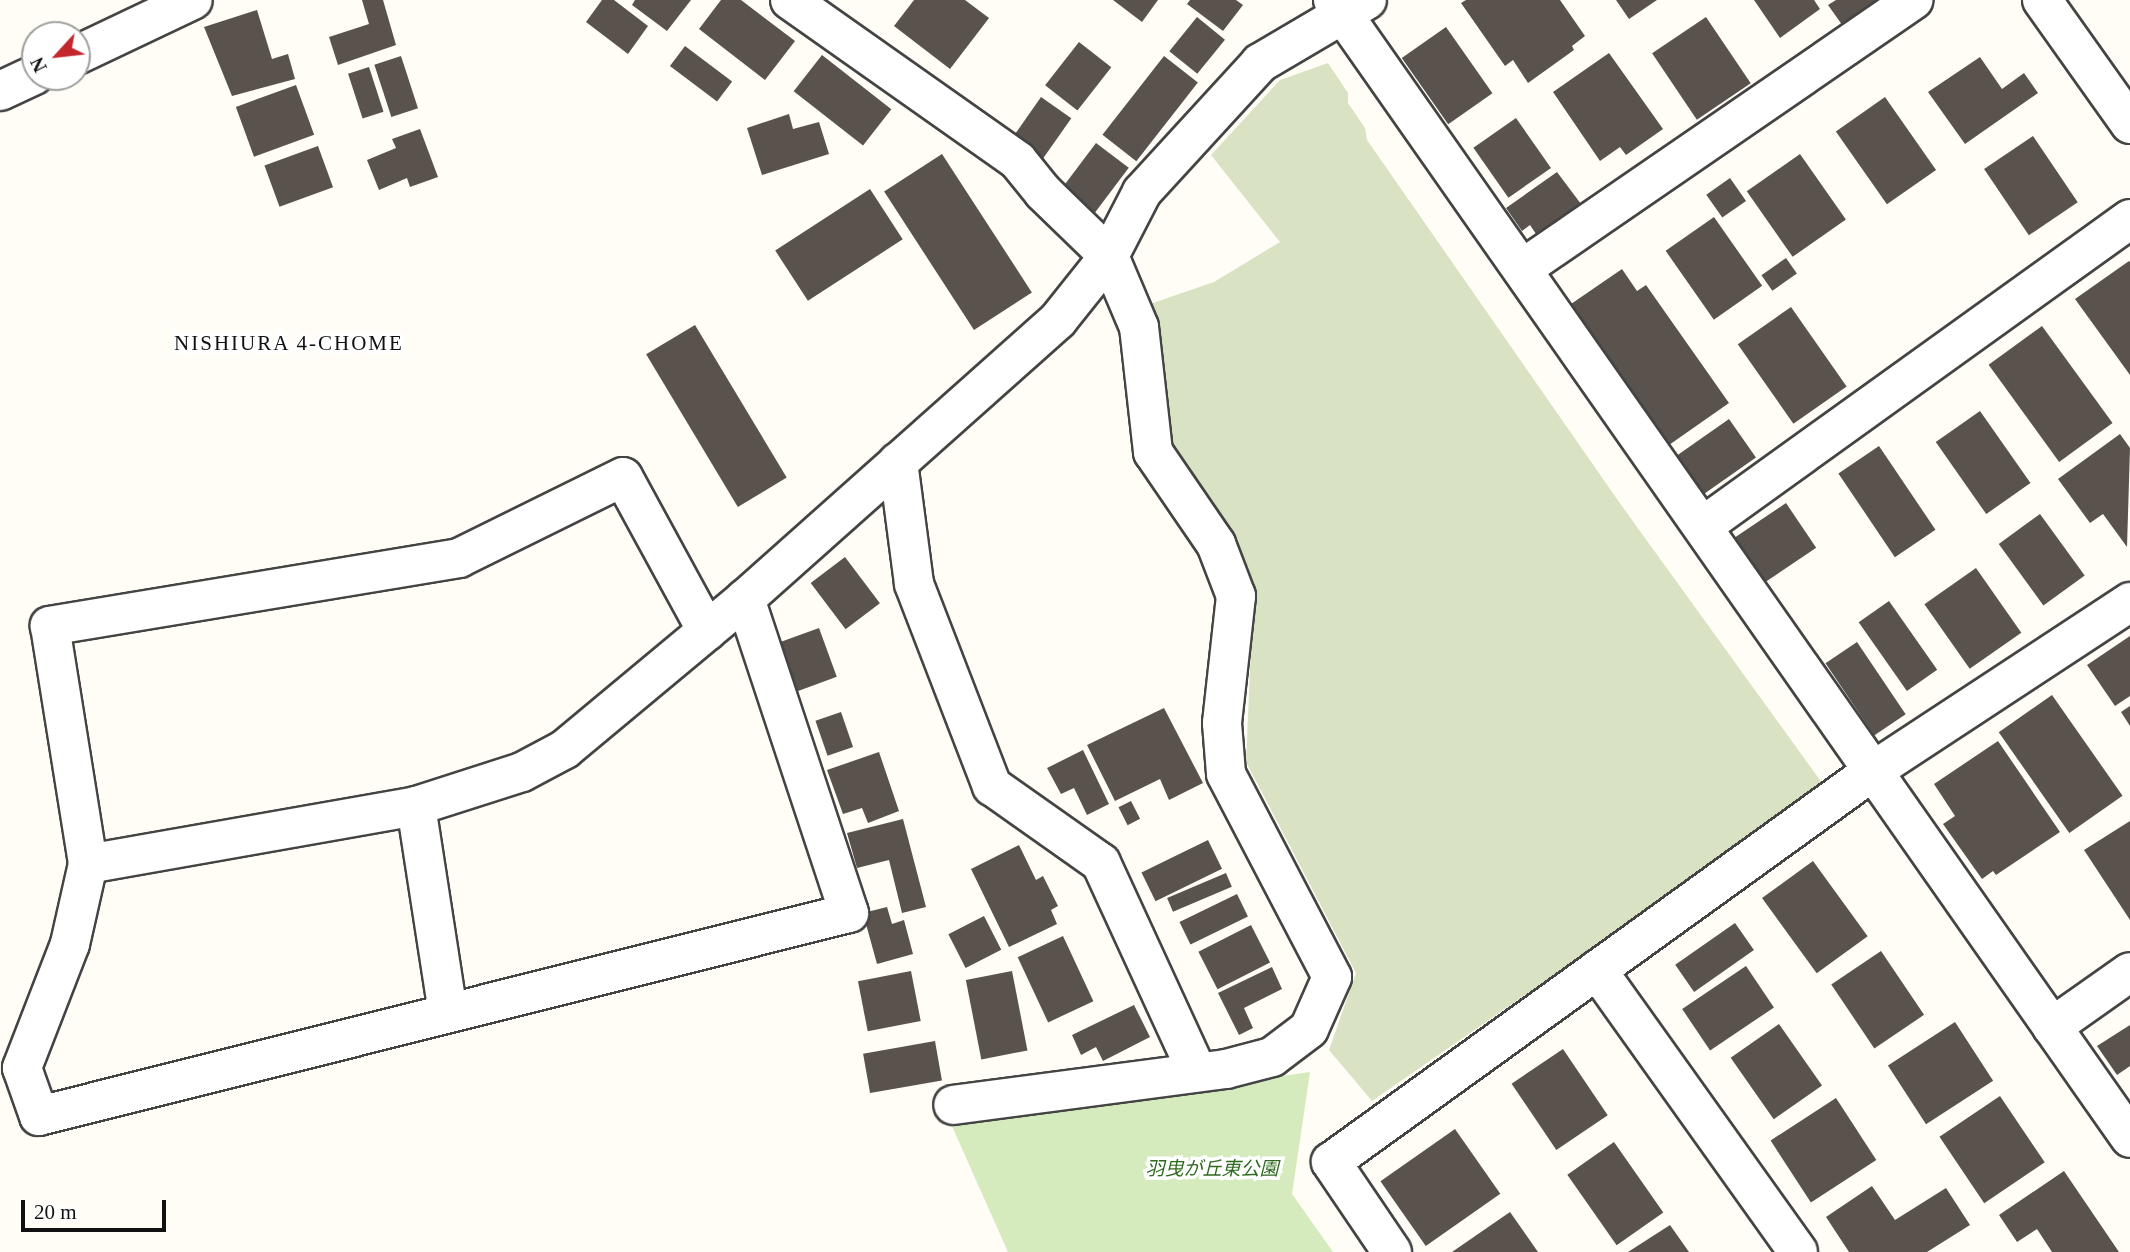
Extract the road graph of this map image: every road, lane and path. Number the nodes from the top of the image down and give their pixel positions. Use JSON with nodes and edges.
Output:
{"nodes":[{"id":1,"x":193,"y":0,"type":"edge"},
{"id":2,"x":790,"y":0,"type":"edge"},
{"id":3,"x":1913,"y":0,"type":"edge"},
{"id":4,"x":2042,"y":0,"type":"edge"},
{"id":5,"x":1348,"y":5,"type":"edge"},
{"id":6,"x":91,"y":48,"type":"edge"},
{"id":7,"x":21,"y":81,"type":"edge"},
{"id":8,"x":0,"y":91,"type":"edge"},
{"id":9,"x":2130,"y":124,"type":"edge"},
{"id":10,"x":2130,"y":219,"type":"edge"},
{"id":11,"x":1109,"y":256,"type":"junction"},
{"id":12,"x":1522,"y":270,"type":"junction"},
{"id":13,"x":898,"y":462,"type":"junction"},
{"id":14,"x":1703,"y":526,"type":"junction"},
{"id":15,"x":745,"y":599,"type":"junction"},
{"id":16,"x":2130,"y":601,"type":"edge"},
{"id":17,"x":707,"y":631,"type":"junction"},
{"id":18,"x":1873,"y":771,"type":"junction"},
{"id":19,"x":416,"y":806,"type":"junction"},
{"id":20,"x":88,"y":864,"type":"junction"},
{"id":21,"x":1597,"y":970,"type":"junction"},
{"id":22,"x":2130,"y":972,"type":"edge"},
{"id":23,"x":448,"y":1013,"type":"junction"},
{"id":24,"x":2052,"y":1027,"type":"junction"},
{"id":25,"x":1197,"y":1072,"type":"junction"},
{"id":26,"x":953,"y":1105,"type":"dead end"},
{"id":27,"x":2130,"y":1138,"type":"edge"},
{"id":28,"x":1392,"y":1252,"type":"edge"},
{"id":29,"x":1798,"y":1252,"type":"edge"}],
"edges":[{"from":1,"to":6,"type":"street"},
{"from":2,"to":11,"type":"street"},
{"from":3,"to":12,"type":"street"},
{"from":4,"to":9,"type":"street"},
{"from":5,"to":11,"type":"street"},
{"from":5,"to":12,"type":"street"},
{"from":7,"to":8,"type":"street"},
{"from":10,"to":14,"type":"street"},
{"from":11,"to":13,"type":"street"},
{"from":11,"to":25,"type":"street"},
{"from":12,"to":14,"type":"street"},
{"from":13,"to":15,"type":"street"},
{"from":13,"to":25,"type":"street"},
{"from":14,"to":18,"type":"street"},
{"from":15,"to":17,"type":"street"},
{"from":15,"to":23,"type":"street"},
{"from":16,"to":18,"type":"street"},
{"from":17,"to":19,"type":"street"},
{"from":17,"to":20,"type":"street"},
{"from":18,"to":21,"type":"street"},
{"from":18,"to":24,"type":"street"},
{"from":19,"to":20,"type":"street"},
{"from":19,"to":23,"type":"street"},
{"from":20,"to":23,"type":"street"},
{"from":21,"to":28,"type":"street"},
{"from":21,"to":29,"type":"street"},
{"from":22,"to":24,"type":"street"},
{"from":24,"to":27,"type":"street"},
{"from":25,"to":26,"type":"street"}]}
